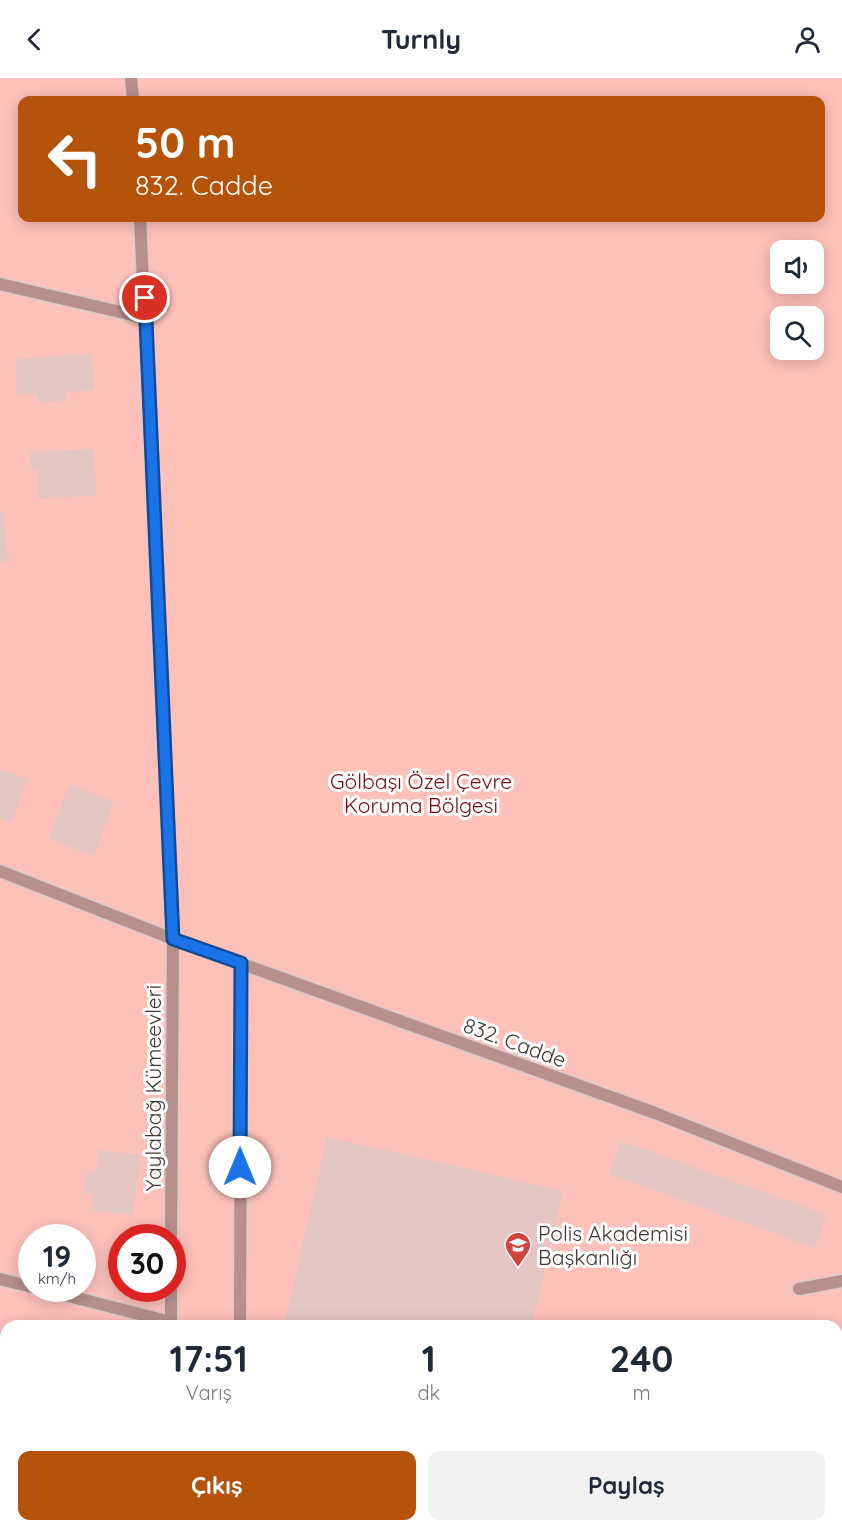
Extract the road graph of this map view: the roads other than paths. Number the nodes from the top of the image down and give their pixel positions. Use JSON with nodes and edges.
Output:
{"nodes":[{"id":1,"x":132,"y":78,"type":"edge"},
{"id":2,"x":133,"y":96,"type":"edge"},
{"id":3,"x":140,"y":222,"type":"edge"},
{"id":4,"x":0,"y":284,"type":"edge"},
{"id":5,"x":146,"y":318,"type":"junction"},
{"id":6,"x":0,"y":871,"type":"edge"},
{"id":7,"x":173,"y":939,"type":"junction"},
{"id":8,"x":241,"y":963,"type":"junction"},
{"id":9,"x":842,"y":1186,"type":"edge"},
{"id":10,"x":171,"y":1224,"type":"edge"},
{"id":11,"x":0,"y":1279,"type":"edge"},
{"id":12,"x":842,"y":1281,"type":"edge"},
{"id":13,"x":18,"y":1284,"type":"edge"},
{"id":14,"x":799,"y":1289,"type":"dead end"},
{"id":15,"x":89,"y":1302,"type":"edge"},
{"id":16,"x":171,"y":1302,"type":"edge"},
{"id":17,"x":156,"y":1320,"type":"edge"},
{"id":18,"x":171,"y":1320,"type":"edge"},
{"id":19,"x":240,"y":1320,"type":"edge"}],
"edges":[{"from":1,"to":2,"type":"street"},
{"from":3,"to":5,"type":"street","name":"Yaylabağ Kümeevleri"},
{"from":4,"to":5,"type":"street"},
{"from":5,"to":7,"type":"street","name":"Yaylabağ Kümeevleri"},
{"from":6,"to":7,"type":"street"},
{"from":7,"to":8,"type":"street","name":"832. Cadde"},
{"from":7,"to":10,"type":"street","name":"Yaylabağ Kümeevleri"},
{"from":8,"to":9,"type":"street","name":"832. Cadde"},
{"from":8,"to":19,"type":"street"},
{"from":11,"to":13,"type":"street"},
{"from":12,"to":14,"type":"street"},
{"from":15,"to":17,"type":"street"},
{"from":16,"to":18,"type":"street"}]}
